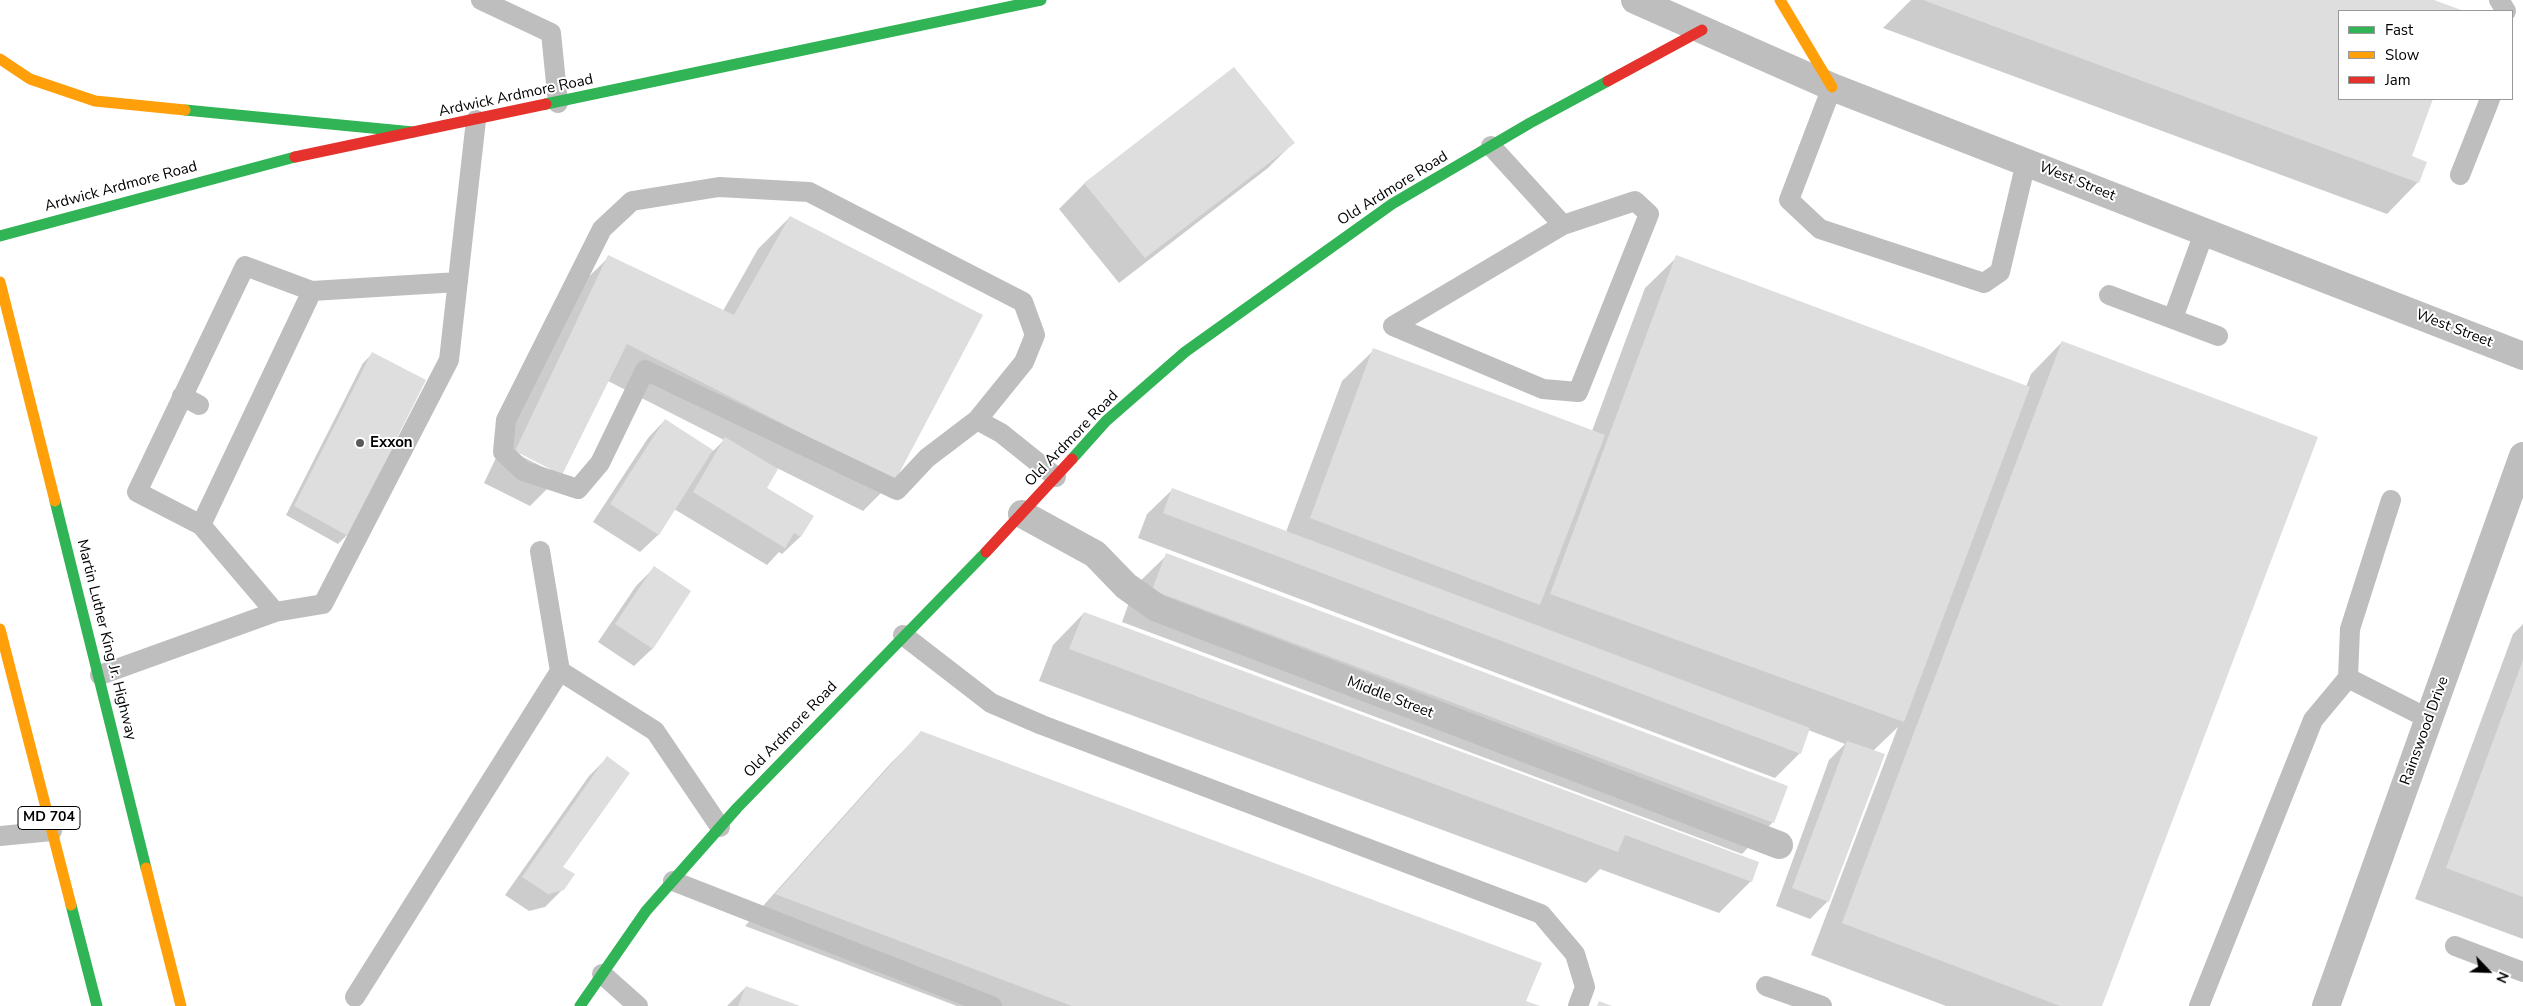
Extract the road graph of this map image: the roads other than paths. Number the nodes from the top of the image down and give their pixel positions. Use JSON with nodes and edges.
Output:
{"nodes":[{"id":1,"x":480,"y":0,"type":"edge"},
{"id":2,"x":1041,"y":0,"type":"edge"},
{"id":3,"x":1635,"y":0,"type":"edge"},
{"id":4,"x":1780,"y":0,"type":"edge"},
{"id":5,"x":968,"y":7,"type":"edge"},
{"id":6,"x":1702,"y":30,"type":"junction"},
{"id":7,"x":0,"y":59,"type":"edge"},
{"id":8,"x":1832,"y":87,"type":"junction"},
{"id":9,"x":2490,"y":100,"type":"edge"},
{"id":10,"x":558,"y":103,"type":"junction"},
{"id":11,"x":476,"y":120,"type":"junction"},
{"id":12,"x":413,"y":132,"type":"junction"},
{"id":13,"x":1491,"y":146,"type":"junction"},
{"id":14,"x":2026,"y":162,"type":"junction"},
{"id":15,"x":2460,"y":175,"type":"dead end"},
{"id":16,"x":1563,"y":225,"type":"junction"},
{"id":17,"x":2204,"y":233,"type":"junction"},
{"id":18,"x":0,"y":236,"type":"edge"},
{"id":19,"x":0,"y":282,"type":"edge"},
{"id":20,"x":458,"y":282,"type":"junction"},
{"id":21,"x":312,"y":291,"type":"junction"},
{"id":22,"x":2109,"y":295,"type":"dead end"},
{"id":23,"x":2173,"y":318,"type":"junction"},
{"id":24,"x":2218,"y":336,"type":"dead end"},
{"id":25,"x":2523,"y":356,"type":"edge"},
{"id":26,"x":977,"y":420,"type":"junction"},
{"id":27,"x":2523,"y":456,"type":"edge"},
{"id":28,"x":1056,"y":477,"type":"junction"},
{"id":29,"x":2391,"y":500,"type":"dead end"},
{"id":30,"x":1022,"y":514,"type":"junction"},
{"id":31,"x":201,"y":525,"type":"junction"},
{"id":32,"x":540,"y":551,"type":"dead end"},
{"id":33,"x":275,"y":612,"type":"junction"},
{"id":34,"x":0,"y":629,"type":"edge"},
{"id":35,"x":903,"y":635,"type":"junction"},
{"id":36,"x":560,"y":671,"type":"junction"},
{"id":37,"x":100,"y":675,"type":"junction"},
{"id":38,"x":2348,"y":678,"type":"junction"},
{"id":39,"x":2429,"y":719,"type":"junction"},
{"id":40,"x":720,"y":827,"type":"junction"},
{"id":41,"x":52,"y":830,"type":"junction"},
{"id":42,"x":0,"y":836,"type":"edge"},
{"id":43,"x":1779,"y":845,"type":"dead end"},
{"id":44,"x":673,"y":882,"type":"junction"},
{"id":45,"x":2455,"y":946,"type":"dead end"},
{"id":46,"x":2523,"y":972,"type":"edge"},
{"id":47,"x":602,"y":974,"type":"junction"},
{"id":48,"x":1766,"y":986,"type":"dead end"},
{"id":49,"x":355,"y":997,"type":"dead end"},
{"id":50,"x":97,"y":1006,"type":"edge"},
{"id":51,"x":182,"y":1006,"type":"edge"},
{"id":52,"x":580,"y":1006,"type":"edge"},
{"id":53,"x":638,"y":1006,"type":"edge"},
{"id":54,"x":992,"y":1006,"type":"edge"},
{"id":55,"x":1578,"y":1006,"type":"edge"},
{"id":56,"x":1822,"y":1006,"type":"edge"},
{"id":57,"x":2199,"y":1006,"type":"edge"},
{"id":58,"x":2326,"y":1006,"type":"edge"}],
"edges":[{"from":1,"to":10,"type":"lane"},
{"from":2,"to":5,"type":"main road","name":"Ardwick Ardmore Road"},
{"from":3,"to":6,"type":"street","name":"West Street"},
{"from":4,"to":8,"type":"main road"},
{"from":5,"to":10,"type":"main road","name":"Ardwick Ardmore Road"},
{"from":6,"to":8,"type":"street","name":"West Street"},
{"from":6,"to":13,"type":"main road","name":"Old Ardmore Road"},
{"from":7,"to":12,"type":"main road"},
{"from":8,"to":14,"type":"street","name":"West Street"},
{"from":8,"to":14,"type":"lane"},
{"from":9,"to":15,"type":"lane"},
{"from":10,"to":11,"type":"main road","name":"Ardwick Ardmore Road"},
{"from":11,"to":12,"type":"main road","name":"Ardwick Ardmore Road"},
{"from":11,"to":20,"type":"lane"},
{"from":12,"to":18,"type":"main road","name":"Ardwick Ardmore Road"},
{"from":13,"to":16,"type":"lane"},
{"from":13,"to":28,"type":"main road","name":"Old Ardmore Road"},
{"from":14,"to":17,"type":"street","name":"West Street"},
{"from":16,"to":16,"type":"lane"},
{"from":17,"to":23,"type":"lane"},
{"from":17,"to":25,"type":"street","name":"West Street"},
{"from":19,"to":37,"type":"main road","name":"Martin Luther King Jr. Highway"},
{"from":20,"to":21,"type":"lane"},
{"from":20,"to":33,"type":"lane"},
{"from":21,"to":31,"type":"lane"},
{"from":21,"to":31,"type":"lane"},
{"from":22,"to":23,"type":"lane"},
{"from":23,"to":24,"type":"lane"},
{"from":26,"to":26,"type":"lane"},
{"from":26,"to":28,"type":"lane"},
{"from":27,"to":39,"type":"street","name":"Rainswood Drive"},
{"from":28,"to":30,"type":"main road","name":"Old Ardmore Road"},
{"from":29,"to":38,"type":"lane"},
{"from":30,"to":35,"type":"main road","name":"Old Ardmore Road"},
{"from":30,"to":43,"type":"street","name":"Middle Street"},
{"from":31,"to":33,"type":"lane"},
{"from":32,"to":36,"type":"lane"},
{"from":33,"to":37,"type":"lane"},
{"from":34,"to":41,"type":"main road","number":"MD 704"},
{"from":35,"to":40,"type":"main road","name":"Old Ardmore Road"},
{"from":35,"to":55,"type":"lane"},
{"from":36,"to":40,"type":"lane"},
{"from":36,"to":49,"type":"lane"},
{"from":37,"to":51,"type":"main road","name":"Martin Luther King Jr. Highway"},
{"from":38,"to":39,"type":"lane"},
{"from":38,"to":57,"type":"lane"},
{"from":39,"to":58,"type":"street","name":"Rainswood Drive"},
{"from":40,"to":44,"type":"main road","name":"Old Ardmore Road"},
{"from":41,"to":42,"type":"lane"},
{"from":41,"to":50,"type":"main road","number":"MD 704"},
{"from":44,"to":47,"type":"main road","name":"Old Ardmore Road"},
{"from":44,"to":54,"type":"lane"},
{"from":45,"to":46,"type":"lane"},
{"from":47,"to":52,"type":"main road","name":"Old Ardmore Road"},
{"from":47,"to":53,"type":"lane"},
{"from":48,"to":56,"type":"lane"}]}
